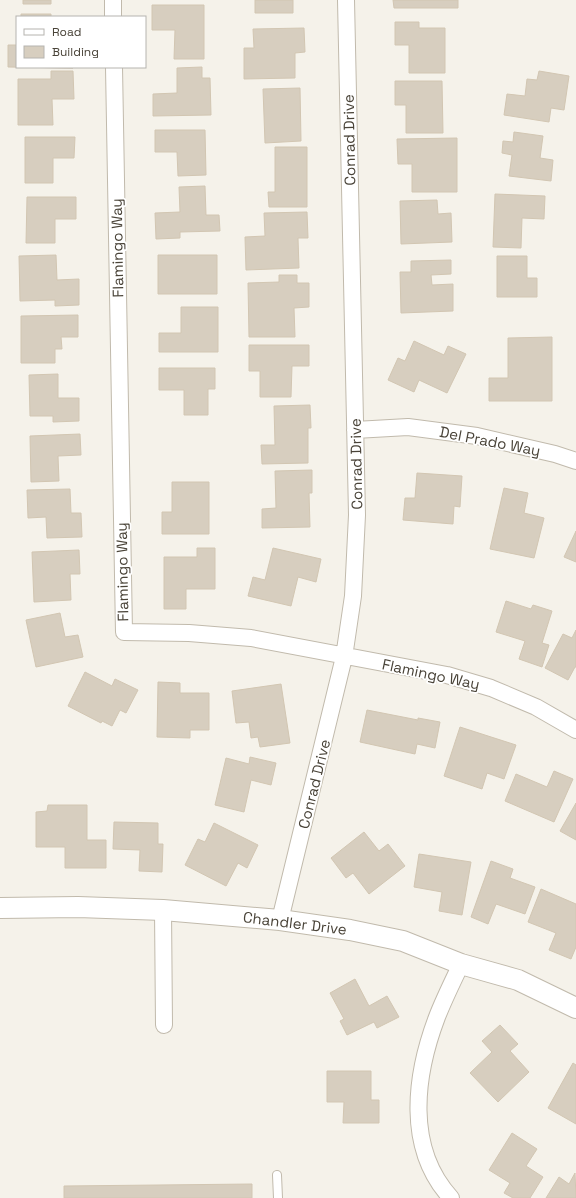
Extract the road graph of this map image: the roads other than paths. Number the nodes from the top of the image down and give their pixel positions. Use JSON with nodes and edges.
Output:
{"nodes":[{"id":1,"x":113,"y":0,"type":"edge"},
{"id":2,"x":346,"y":0,"type":"edge"},
{"id":3,"x":113,"y":16,"type":"edge"},
{"id":4,"x":114,"y":68,"type":"edge"},
{"id":5,"x":355,"y":430,"type":"junction"},
{"id":6,"x":576,"y":462,"type":"edge"},
{"id":7,"x":344,"y":657,"type":"junction"},
{"id":8,"x":576,"y":730,"type":"edge"},
{"id":9,"x":0,"y":908,"type":"edge"},
{"id":10,"x":163,"y":910,"type":"junction"},
{"id":11,"x":280,"y":920,"type":"junction"},
{"id":12,"x":461,"y":964,"type":"junction"},
{"id":13,"x":576,"y":1008,"type":"edge"},
{"id":14,"x":164,"y":1025,"type":"dead end"},
{"id":15,"x":277,"y":1175,"type":"dead end"},
{"id":16,"x":278,"y":1198,"type":"edge"},
{"id":17,"x":451,"y":1198,"type":"edge"}],
"edges":[{"from":1,"to":3,"type":"street"},
{"from":2,"to":5,"type":"street","name":"Conrad Drive"},
{"from":4,"to":7,"type":"street","name":"Flamingo Way"},
{"from":5,"to":6,"type":"street","name":"Del Prado Way"},
{"from":5,"to":7,"type":"street","name":"Conrad Drive"},
{"from":7,"to":8,"type":"street","name":"Flamingo Way"},
{"from":7,"to":11,"type":"street","name":"Conrad Drive"},
{"from":9,"to":10,"type":"street","name":"Chandler Drive"},
{"from":10,"to":11,"type":"street","name":"Chandler Drive"},
{"from":10,"to":14,"type":"street"},
{"from":11,"to":12,"type":"street","name":"Chandler Drive"},
{"from":12,"to":13,"type":"street","name":"Chandler Drive"},
{"from":12,"to":17,"type":"street"},
{"from":15,"to":16,"type":"lane"}]}
